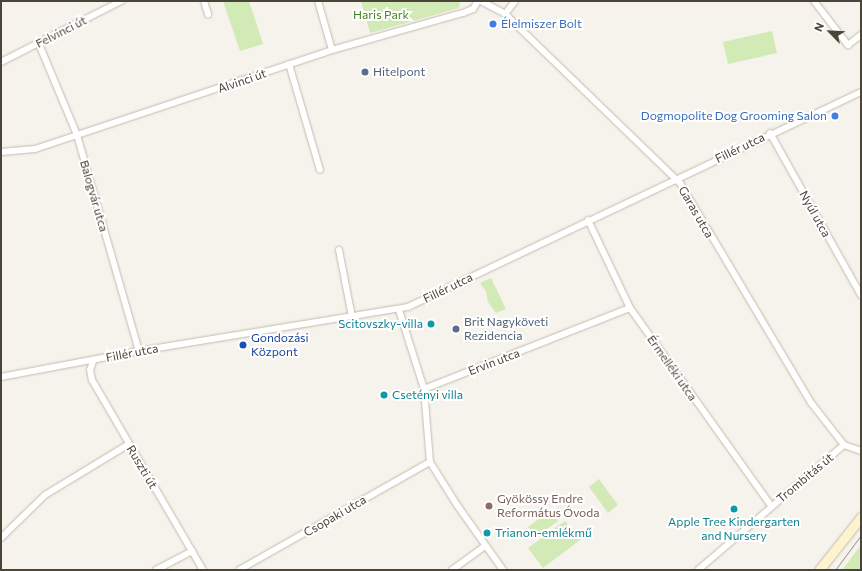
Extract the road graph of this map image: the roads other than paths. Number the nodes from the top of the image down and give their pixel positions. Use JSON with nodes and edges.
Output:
{"nodes":[{"id":1,"x":121,"y":1,"type":"edge"},
{"id":2,"x":204,"y":1,"type":"edge"},
{"id":3,"x":318,"y":1,"type":"edge"},
{"id":4,"x":478,"y":1,"type":"edge"},
{"id":5,"x":481,"y":1,"type":"edge"},
{"id":6,"x":516,"y":1,"type":"edge"},
{"id":7,"x":814,"y":1,"type":"edge"},
{"id":8,"x":208,"y":14,"type":"dead end"},
{"id":9,"x":505,"y":14,"type":"junction"},
{"id":10,"x":861,"y":35,"type":"edge"},
{"id":11,"x":39,"y":44,"type":"junction"},
{"id":12,"x":332,"y":50,"type":"junction"},
{"id":13,"x":1,"y":62,"type":"edge"},
{"id":14,"x":289,"y":64,"type":"junction"},
{"id":15,"x":861,"y":92,"type":"edge"},
{"id":16,"x":770,"y":133,"type":"junction"},
{"id":17,"x":77,"y":135,"type":"junction"},
{"id":18,"x":1,"y":152,"type":"edge"},
{"id":19,"x":320,"y":170,"type":"dead end"},
{"id":20,"x":676,"y":178,"type":"junction"},
{"id":21,"x":588,"y":220,"type":"junction"},
{"id":22,"x":339,"y":250,"type":"dead end"},
{"id":23,"x":861,"y":295,"type":"edge"},
{"id":24,"x":630,"y":308,"type":"junction"},
{"id":25,"x":398,"y":310,"type":"junction"},
{"id":26,"x":352,"y":317,"type":"junction"},
{"id":27,"x":139,"y":351,"type":"junction"},
{"id":28,"x":93,"y":360,"type":"junction"},
{"id":29,"x":1,"y":377,"type":"edge"},
{"id":30,"x":424,"y":389,"type":"junction"},
{"id":31,"x":129,"y":444,"type":"junction"},
{"id":32,"x":844,"y":445,"type":"junction"},
{"id":33,"x":861,"y":451,"type":"edge"},
{"id":34,"x":430,"y":462,"type":"junction"},
{"id":35,"x":770,"y":506,"type":"junction"},
{"id":36,"x":861,"y":517,"type":"edge"},
{"id":37,"x":1,"y":538,"type":"edge"},
{"id":38,"x":485,"y":546,"type":"junction"},
{"id":39,"x":192,"y":551,"type":"junction"},
{"id":40,"x":156,"y":570,"type":"edge"},
{"id":41,"x":203,"y":570,"type":"edge"},
{"id":42,"x":239,"y":570,"type":"edge"},
{"id":43,"x":452,"y":570,"type":"edge"},
{"id":44,"x":503,"y":570,"type":"edge"},
{"id":45,"x":698,"y":570,"type":"edge"},
{"id":46,"x":819,"y":570,"type":"edge"}],
"edges":[{"from":1,"to":11,"type":"street","name":"Felvinci út"},
{"from":2,"to":8,"type":"street"},
{"from":3,"to":12,"type":"street"},
{"from":4,"to":12,"type":"street","name":"Alvinci út"},
{"from":5,"to":9,"type":"street","name":"Garas utca"},
{"from":6,"to":9,"type":"street"},
{"from":7,"to":10,"type":"street"},
{"from":9,"to":20,"type":"street","name":"Garas utca"},
{"from":11,"to":13,"type":"street","name":"Felvinci út"},
{"from":11,"to":17,"type":"street","name":"Balogvár utca"},
{"from":12,"to":14,"type":"street","name":"Alvinci út"},
{"from":14,"to":17,"type":"street","name":"Alvinci út"},
{"from":14,"to":19,"type":"street"},
{"from":15,"to":16,"type":"street","name":"Fillér utca"},
{"from":16,"to":20,"type":"street","name":"Fillér utca"},
{"from":16,"to":23,"type":"street","name":"Nyúl utca"},
{"from":17,"to":18,"type":"street","name":"Alvinci út"},
{"from":17,"to":27,"type":"street","name":"Balogvár utca"},
{"from":20,"to":21,"type":"street","name":"Fillér utca"},
{"from":20,"to":32,"type":"street","name":"Garas utca"},
{"from":21,"to":24,"type":"street","name":"Érmelléki utca"},
{"from":21,"to":25,"type":"street","name":"Fillér utca"},
{"from":22,"to":26,"type":"street"},
{"from":24,"to":30,"type":"street","name":"Ervin utca"},
{"from":24,"to":35,"type":"street","name":"Érmelléki utca"},
{"from":25,"to":26,"type":"street","name":"Fillér utca"},
{"from":25,"to":30,"type":"street"},
{"from":26,"to":27,"type":"street","name":"Fillér utca"},
{"from":27,"to":28,"type":"street","name":"Fillér utca"},
{"from":28,"to":29,"type":"street","name":"Fillér utca"},
{"from":28,"to":31,"type":"street","name":"Ruszti út"},
{"from":30,"to":34,"type":"street"},
{"from":31,"to":37,"type":"street"},
{"from":31,"to":39,"type":"street","name":"Ruszti út"},
{"from":32,"to":33,"type":"street","name":"Trombitás út"},
{"from":32,"to":35,"type":"street","name":"Trombitás út"},
{"from":34,"to":38,"type":"street"},
{"from":34,"to":42,"type":"street","name":"Csopaki utca"},
{"from":35,"to":45,"type":"street","name":"Trombitás út"},
{"from":36,"to":46,"type":"main road"},
{"from":38,"to":43,"type":"street"},
{"from":38,"to":44,"type":"street"},
{"from":39,"to":40,"type":"street"},
{"from":39,"to":41,"type":"street","name":"Ruszti út"}]}
